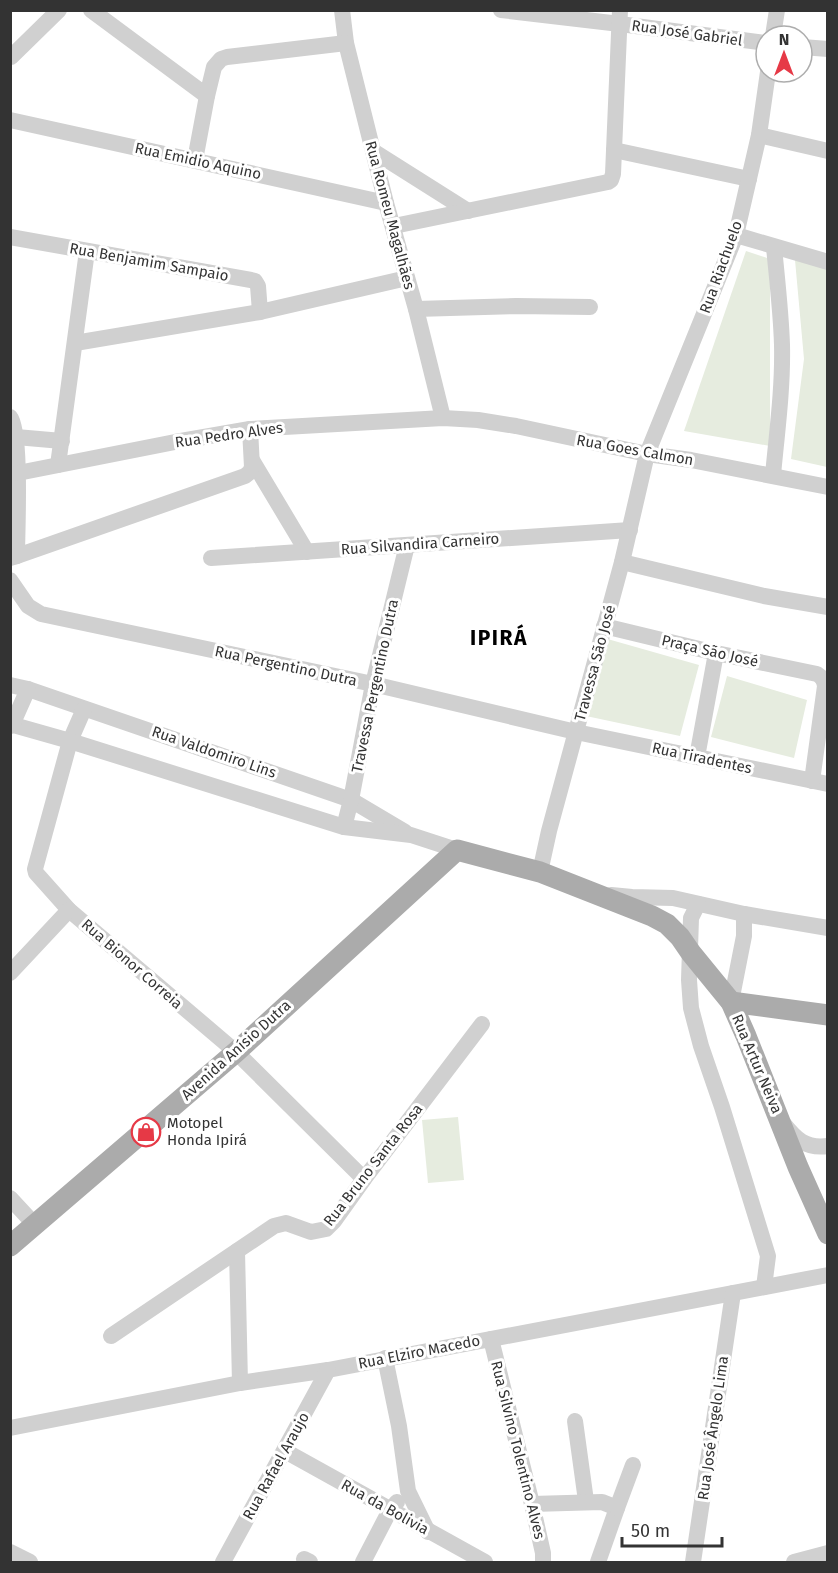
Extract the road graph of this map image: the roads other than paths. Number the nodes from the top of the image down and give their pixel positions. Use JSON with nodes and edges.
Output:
{"nodes":[{"id":1,"x":59,"y":10,"type":"edge"},
{"id":2,"x":91,"y":10,"type":"edge"},
{"id":3,"x":342,"y":10,"type":"edge"},
{"id":4,"x":501,"y":10,"type":"edge"},
{"id":5,"x":620,"y":17,"type":"edge"},
{"id":6,"x":754,"y":41,"type":"edge"},
{"id":7,"x":345,"y":43,"type":"junction"},
{"id":8,"x":11,"y":57,"type":"edge"},
{"id":9,"x":766,"y":84,"type":"edge"},
{"id":10,"x":207,"y":96,"type":"junction"},
{"id":11,"x":10,"y":120,"type":"edge"},
{"id":12,"x":759,"y":135,"type":"junction"},
{"id":13,"x":614,"y":150,"type":"junction"},
{"id":14,"x":373,"y":151,"type":"junction"},
{"id":15,"x":828,"y":151,"type":"edge"},
{"id":16,"x":195,"y":160,"type":"junction"},
{"id":17,"x":749,"y":178,"type":"junction"},
{"id":18,"x":386,"y":203,"type":"junction"},
{"id":19,"x":468,"y":210,"type":"junction"},
{"id":20,"x":394,"y":226,"type":"junction"},
{"id":21,"x":736,"y":235,"type":"junction"},
{"id":22,"x":10,"y":237,"type":"edge"},
{"id":23,"x":774,"y":247,"type":"junction"},
{"id":24,"x":87,"y":251,"type":"junction"},
{"id":25,"x":828,"y":262,"type":"edge"},
{"id":26,"x":407,"y":278,"type":"junction"},
{"id":27,"x":590,"y":307,"type":"dead end"},
{"id":28,"x":416,"y":309,"type":"junction"},
{"id":29,"x":260,"y":312,"type":"junction"},
{"id":30,"x":75,"y":343,"type":"junction"},
{"id":31,"x":10,"y":417,"type":"edge"},
{"id":32,"x":443,"y":418,"type":"junction"},
{"id":33,"x":249,"y":429,"type":"junction"},
{"id":34,"x":16,"y":437,"type":"junction"},
{"id":35,"x":62,"y":441,"type":"junction"},
{"id":36,"x":647,"y":454,"type":"junction"},
{"id":37,"x":252,"y":460,"type":"junction"},
{"id":38,"x":58,"y":465,"type":"junction"},
{"id":39,"x":18,"y":473,"type":"junction"},
{"id":40,"x":773,"y":475,"type":"junction"},
{"id":41,"x":828,"y":487,"type":"edge"},
{"id":42,"x":630,"y":530,"type":"junction"},
{"id":43,"x":407,"y":545,"type":"junction"},
{"id":44,"x":307,"y":552,"type":"junction"},
{"id":45,"x":14,"y":557,"type":"edge"},
{"id":46,"x":211,"y":558,"type":"dead end"},
{"id":47,"x":622,"y":562,"type":"junction"},
{"id":48,"x":10,"y":580,"type":"edge"},
{"id":49,"x":828,"y":607,"type":"edge"},
{"id":50,"x":604,"y":626,"type":"junction"},
{"id":51,"x":717,"y":653,"type":"junction"},
{"id":52,"x":373,"y":684,"type":"junction"},
{"id":53,"x":10,"y":685,"type":"edge"},
{"id":54,"x":28,"y":689,"type":"junction"},
{"id":55,"x":84,"y":709,"type":"junction"},
{"id":56,"x":11,"y":725,"type":"edge"},
{"id":57,"x":576,"y":732,"type":"junction"},
{"id":58,"x":70,"y":741,"type":"junction"},
{"id":59,"x":697,"y":757,"type":"junction"},
{"id":60,"x":820,"y":783,"type":"edge"},
{"id":61,"x":351,"y":800,"type":"junction"},
{"id":62,"x":344,"y":827,"type":"junction"},
{"id":63,"x":411,"y":836,"type":"junction"},
{"id":64,"x":457,"y":850,"type":"junction"},
{"id":65,"x":540,"y":872,"type":"junction"},
{"id":66,"x":595,"y":893,"type":"junction"},
{"id":67,"x":698,"y":904,"type":"junction"},
{"id":68,"x":69,"y":910,"type":"junction"},
{"id":69,"x":744,"y":914,"type":"junction"},
{"id":70,"x":652,"y":916,"type":"joint"},
{"id":71,"x":828,"y":928,"type":"edge"},
{"id":72,"x":691,"y":953,"type":"junction"},
{"id":73,"x":10,"y":974,"type":"edge"},
{"id":74,"x":731,"y":1002,"type":"junction"},
{"id":75,"x":828,"y":1016,"type":"edge"},
{"id":76,"x":482,"y":1024,"type":"dead end"},
{"id":77,"x":236,"y":1052,"type":"junction"},
{"id":78,"x":781,"y":1120,"type":"junction"},
{"id":79,"x":828,"y":1146,"type":"edge"},
{"id":80,"x":364,"y":1179,"type":"junction"},
{"id":81,"x":10,"y":1198,"type":"edge"},
{"id":82,"x":35,"y":1225,"type":"junction"},
{"id":83,"x":827,"y":1233,"type":"edge"},
{"id":84,"x":10,"y":1246,"type":"edge"},
{"id":85,"x":237,"y":1251,"type":"junction"},
{"id":86,"x":828,"y":1275,"type":"edge"},
{"id":87,"x":764,"y":1287,"type":"junction"},
{"id":88,"x":733,"y":1293,"type":"junction"},
{"id":89,"x":111,"y":1336,"type":"dead end"},
{"id":90,"x":491,"y":1339,"type":"junction"},
{"id":91,"x":385,"y":1358,"type":"junction"},
{"id":92,"x":328,"y":1370,"type":"junction"},
{"id":93,"x":240,"y":1383,"type":"junction"},
{"id":94,"x":575,"y":1421,"type":"dead end"},
{"id":95,"x":10,"y":1428,"type":"edge"},
{"id":96,"x":285,"y":1451,"type":"junction"},
{"id":97,"x":633,"y":1465,"type":"dead end"},
{"id":98,"x":408,"y":1491,"type":"junction"},
{"id":99,"x":586,"y":1501,"type":"junction"},
{"id":100,"x":532,"y":1503,"type":"junction"},
{"id":101,"x":617,"y":1508,"type":"junction"},
{"id":102,"x":390,"y":1510,"type":"junction"},
{"id":103,"x":428,"y":1532,"type":"junction"},
{"id":104,"x":10,"y":1552,"type":"edge"},
{"id":105,"x":828,"y":1553,"type":"edge"},
{"id":106,"x":30,"y":1563,"type":"edge"},
{"id":107,"x":223,"y":1563,"type":"edge"},
{"id":108,"x":363,"y":1563,"type":"edge"},
{"id":109,"x":485,"y":1563,"type":"edge"},
{"id":110,"x":543,"y":1563,"type":"edge"},
{"id":111,"x":598,"y":1563,"type":"edge"},
{"id":112,"x":693,"y":1563,"type":"edge"},
{"id":113,"x":794,"y":1563,"type":"edge"}],
"edges":[{"from":1,"to":8,"type":"street"},
{"from":2,"to":10,"type":"street"},
{"from":3,"to":7,"type":"street","name":"Rua Romeu Magalhães"},
{"from":4,"to":5,"type":"street","name":"Rua José Gabriel"},
{"from":5,"to":6,"type":"street","name":"Rua José Gabriel"},
{"from":5,"to":13,"type":"street"},
{"from":7,"to":10,"type":"street"},
{"from":7,"to":14,"type":"street","name":"Rua Romeu Magalhães"},
{"from":9,"to":12,"type":"street","name":"Rua Riachuelo"},
{"from":10,"to":16,"type":"street"},
{"from":11,"to":16,"type":"street","name":"Rua Emidio Aquino"},
{"from":12,"to":15,"type":"street"},
{"from":12,"to":17,"type":"street","name":"Rua Riachuelo"},
{"from":13,"to":17,"type":"street"},
{"from":13,"to":19,"type":"street"},
{"from":14,"to":18,"type":"street","name":"Rua Romeu Magalhães"},
{"from":14,"to":19,"type":"street"},
{"from":16,"to":18,"type":"street","name":"Rua Emidio Aquino"},
{"from":17,"to":21,"type":"street","name":"Rua Riachuelo"},
{"from":18,"to":20,"type":"street","name":"Rua Romeu Magalhães"},
{"from":19,"to":20,"type":"street"},
{"from":20,"to":26,"type":"street","name":"Rua Romeu Magalhães"},
{"from":21,"to":23,"type":"street"},
{"from":21,"to":36,"type":"street","name":"Rua Riachuelo"},
{"from":22,"to":24,"type":"street","name":"Rua Benjamim Sampaio"},
{"from":23,"to":25,"type":"street"},
{"from":23,"to":40,"type":"street"},
{"from":24,"to":29,"type":"street","name":"Rua Benjamim Sampaio"},
{"from":24,"to":30,"type":"street"},
{"from":26,"to":28,"type":"street","name":"Rua Romeu Magalhães"},
{"from":26,"to":29,"type":"street"},
{"from":27,"to":28,"type":"street"},
{"from":28,"to":32,"type":"street","name":"Rua Romeu Magalhães"},
{"from":29,"to":30,"type":"street"},
{"from":30,"to":35,"type":"street"},
{"from":31,"to":34,"type":"street"},
{"from":32,"to":33,"type":"street","name":"Rua Pedro Alves"},
{"from":32,"to":36,"type":"street","name":"Rua Goes Calmon"},
{"from":33,"to":37,"type":"street"},
{"from":33,"to":38,"type":"street","name":"Rua Pedro Alves"},
{"from":34,"to":35,"type":"street"},
{"from":34,"to":39,"type":"street"},
{"from":35,"to":38,"type":"street"},
{"from":36,"to":40,"type":"street","name":"Rua Goes Calmon"},
{"from":36,"to":42,"type":"street","name":"Travessa São José"},
{"from":37,"to":44,"type":"street"},
{"from":37,"to":45,"type":"street"},
{"from":38,"to":39,"type":"street","name":"Rua Pedro Alves"},
{"from":39,"to":45,"type":"street"},
{"from":40,"to":41,"type":"street","name":"Rua Goes Calmon"},
{"from":42,"to":43,"type":"street","name":"Rua Silvandira Carneiro"},
{"from":42,"to":47,"type":"street","name":"Travessa São José"},
{"from":43,"to":44,"type":"street","name":"Rua Silvandira Carneiro"},
{"from":43,"to":52,"type":"street","name":"Travessa Pergentino Dutra"},
{"from":44,"to":46,"type":"street","name":"Rua Silvandira Carneiro"},
{"from":47,"to":49,"type":"street"},
{"from":47,"to":50,"type":"street","name":"Travessa São José"},
{"from":48,"to":52,"type":"street","name":"Rua Pergentino Dutra"},
{"from":50,"to":51,"type":"street","name":"Praça São José"},
{"from":50,"to":57,"type":"street","name":"Travessa São José"},
{"from":51,"to":59,"type":"street"},
{"from":51,"to":60,"type":"street","name":"Praça São José"},
{"from":52,"to":57,"type":"street","name":"Rua Pergentino Dutra"},
{"from":52,"to":61,"type":"street","name":"Travessa Pergentino Dutra"},
{"from":53,"to":54,"type":"street","name":"Rua Valdomiro Lins"},
{"from":54,"to":55,"type":"street","name":"Rua Valdomiro Lins"},
{"from":54,"to":56,"type":"street"},
{"from":55,"to":58,"type":"street"},
{"from":55,"to":61,"type":"street","name":"Rua Valdomiro Lins"},
{"from":56,"to":58,"type":"street","name":"Rua Valdomiro Lins"},
{"from":57,"to":59,"type":"street","name":"Rua Tiradentes"},
{"from":57,"to":65,"type":"street","name":"Travessa São José"},
{"from":58,"to":62,"type":"street","name":"Rua Valdomiro Lins"},
{"from":58,"to":68,"type":"street","name":"Rua Bionor Correia"},
{"from":59,"to":60,"type":"street","name":"Rua Tiradentes"},
{"from":61,"to":62,"type":"street","name":"Travessa Pergentino Dutra"},
{"from":61,"to":63,"type":"street","name":"Rua Valdomiro Lins"},
{"from":62,"to":63,"type":"street","name":"Rua Valdomiro Lins"},
{"from":63,"to":64,"type":"street","name":"Rua Valdomiro Lins"},
{"from":64,"to":65,"type":"main road","name":"Rua Valdomiro Lins"},
{"from":64,"to":77,"type":"main road","name":"Avenida Anísio Dutra"},
{"from":65,"to":66,"type":"main road","name":"Rua Valdomiro Lins"},
{"from":66,"to":67,"type":"street"},
{"from":66,"to":70,"type":"main road","name":"Rua Valdomiro Lins"},
{"from":67,"to":69,"type":"street"},
{"from":67,"to":72,"type":"street"},
{"from":68,"to":73,"type":"street"},
{"from":68,"to":77,"type":"street","name":"Rua Bionor Correia"},
{"from":69,"to":71,"type":"street"},
{"from":69,"to":74,"type":"street"},
{"from":70,"to":72,"type":"main road","name":"Rua Artur Neiva"},
{"from":72,"to":74,"type":"main road","name":"Rua Artur Neiva"},
{"from":72,"to":87,"type":"street"},
{"from":74,"to":75,"type":"main road"},
{"from":74,"to":78,"type":"main road","name":"Rua Artur Neiva"},
{"from":76,"to":80,"type":"street","name":"Rua Bruno Santa Rosa"},
{"from":77,"to":80,"type":"street","name":"Rua Bionor Correia"},
{"from":77,"to":82,"type":"main road","name":"Avenida Anísio Dutra"},
{"from":78,"to":79,"type":"street"},
{"from":78,"to":83,"type":"main road","name":"Rua Artur Neiva"},
{"from":80,"to":85,"type":"street","name":"Rua Bruno Santa Rosa"},
{"from":81,"to":82,"type":"street"},
{"from":82,"to":84,"type":"main road","name":"Avenida Anísio Dutra"},
{"from":85,"to":89,"type":"street","name":"Rua Bruno Santa Rosa"},
{"from":85,"to":93,"type":"street"},
{"from":86,"to":87,"type":"street","name":"Rua Elziro Macedo"},
{"from":87,"to":88,"type":"street","name":"Rua Elziro Macedo"},
{"from":88,"to":90,"type":"street","name":"Rua Elziro Macedo"},
{"from":88,"to":112,"type":"street","name":"Rua José Ângelo Lima"},
{"from":90,"to":91,"type":"street","name":"Rua Elziro Macedo"},
{"from":90,"to":100,"type":"street","name":"Rua Silvino Tolentino Alves"},
{"from":91,"to":92,"type":"street","name":"Rua Elziro Macedo"},
{"from":91,"to":98,"type":"street"},
{"from":92,"to":93,"type":"street","name":"Rua Elziro Macedo"},
{"from":92,"to":96,"type":"street","name":"Rua Rafael Araujo"},
{"from":93,"to":95,"type":"street","name":"Rua Elziro Macedo"},
{"from":94,"to":99,"type":"street"},
{"from":96,"to":102,"type":"street","name":"Rua da Bolivia"},
{"from":96,"to":107,"type":"street","name":"Rua Rafael Araujo"},
{"from":97,"to":101,"type":"street"},
{"from":98,"to":102,"type":"street"},
{"from":98,"to":103,"type":"street"},
{"from":99,"to":100,"type":"street"},
{"from":99,"to":101,"type":"street"},
{"from":100,"to":110,"type":"street","name":"Rua Silvino Tolentino Alves"},
{"from":101,"to":111,"type":"street"},
{"from":102,"to":103,"type":"street","name":"Rua da Bolivia"},
{"from":102,"to":108,"type":"street"},
{"from":103,"to":109,"type":"street","name":"Rua da Bolivia"},
{"from":104,"to":106,"type":"street"},
{"from":105,"to":113,"type":"street"}]}
